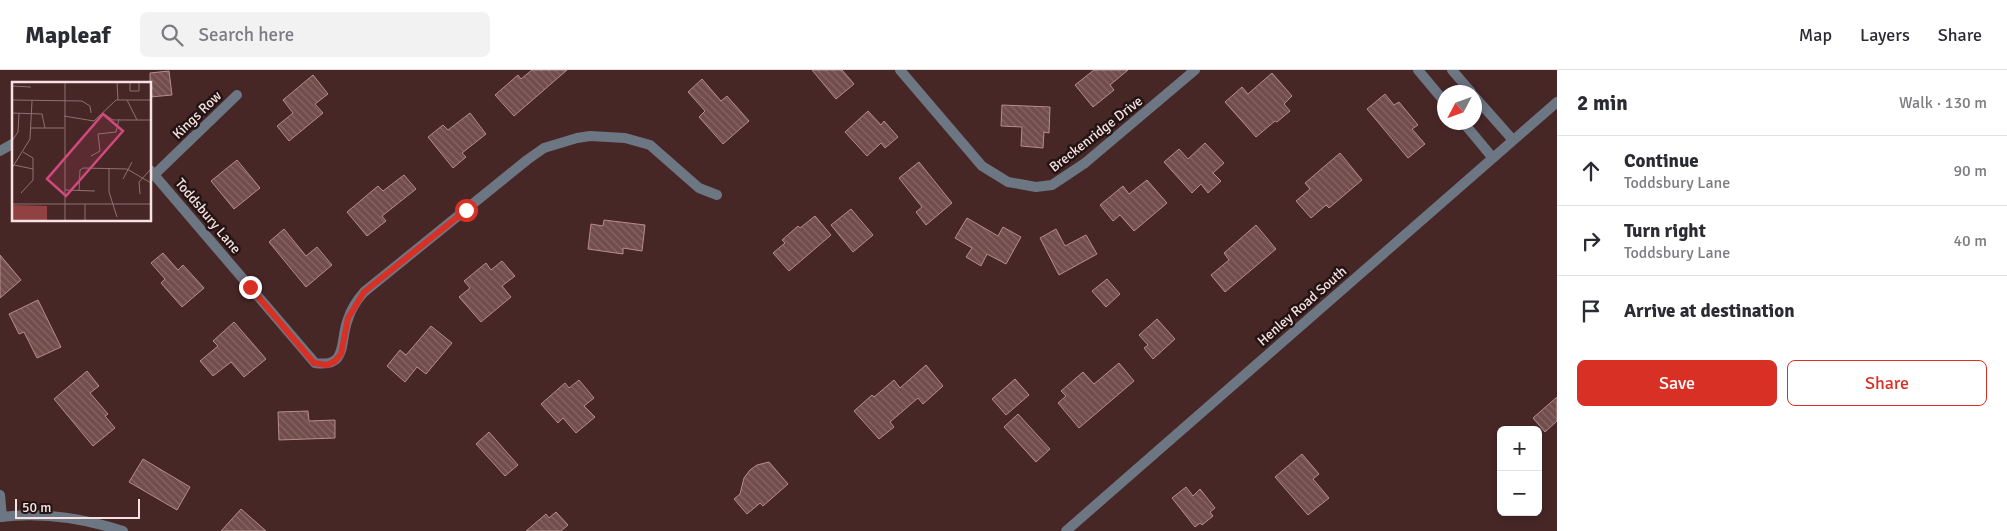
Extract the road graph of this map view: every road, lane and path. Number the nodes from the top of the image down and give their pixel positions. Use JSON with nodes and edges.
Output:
{"nodes":[{"id":1,"x":900,"y":70,"type":"edge"},
{"id":2,"x":1196,"y":70,"type":"edge"},
{"id":3,"x":1418,"y":70,"type":"edge"},
{"id":4,"x":1452,"y":70,"type":"edge"},
{"id":5,"x":1465,"y":85,"type":"edge"},
{"id":6,"x":1437,"y":93,"type":"edge"},
{"id":7,"x":236,"y":95,"type":"dead end"},
{"id":8,"x":1557,"y":102,"type":"edge"},
{"id":9,"x":1482,"y":105,"type":"edge"},
{"id":10,"x":1470,"y":130,"type":"edge"},
{"id":11,"x":1512,"y":139,"type":"junction"},
{"id":12,"x":12,"y":145,"type":"edge"},
{"id":13,"x":0,"y":151,"type":"edge"},
{"id":14,"x":1492,"y":156,"type":"junction"},
{"id":15,"x":152,"y":172,"type":"edge"},
{"id":16,"x":717,"y":195,"type":"dead end"},
{"id":17,"x":0,"y":496,"type":"edge"},
{"id":18,"x":1,"y":517,"type":"edge"},
{"id":19,"x":122,"y":531,"type":"edge"},
{"id":20,"x":1066,"y":531,"type":"edge"}],
"edges":[{"from":1,"to":2,"type":"street","name":"Breckenridge Drive"},
{"from":3,"to":6,"type":"street"},
{"from":4,"to":5,"type":"street"},
{"from":7,"to":15,"type":"street","name":"Kings Row"},
{"from":8,"to":11,"type":"street","name":"Henley Road South"},
{"from":9,"to":11,"type":"street"},
{"from":10,"to":14,"type":"street"},
{"from":11,"to":14,"type":"street","name":"Henley Road South"},
{"from":12,"to":13,"type":"street"},
{"from":14,"to":20,"type":"street","name":"Henley Road South"},
{"from":15,"to":16,"type":"street","name":"Toddsbury Lane"},
{"from":17,"to":18,"type":"street"},
{"from":18,"to":19,"type":"street"}]}
